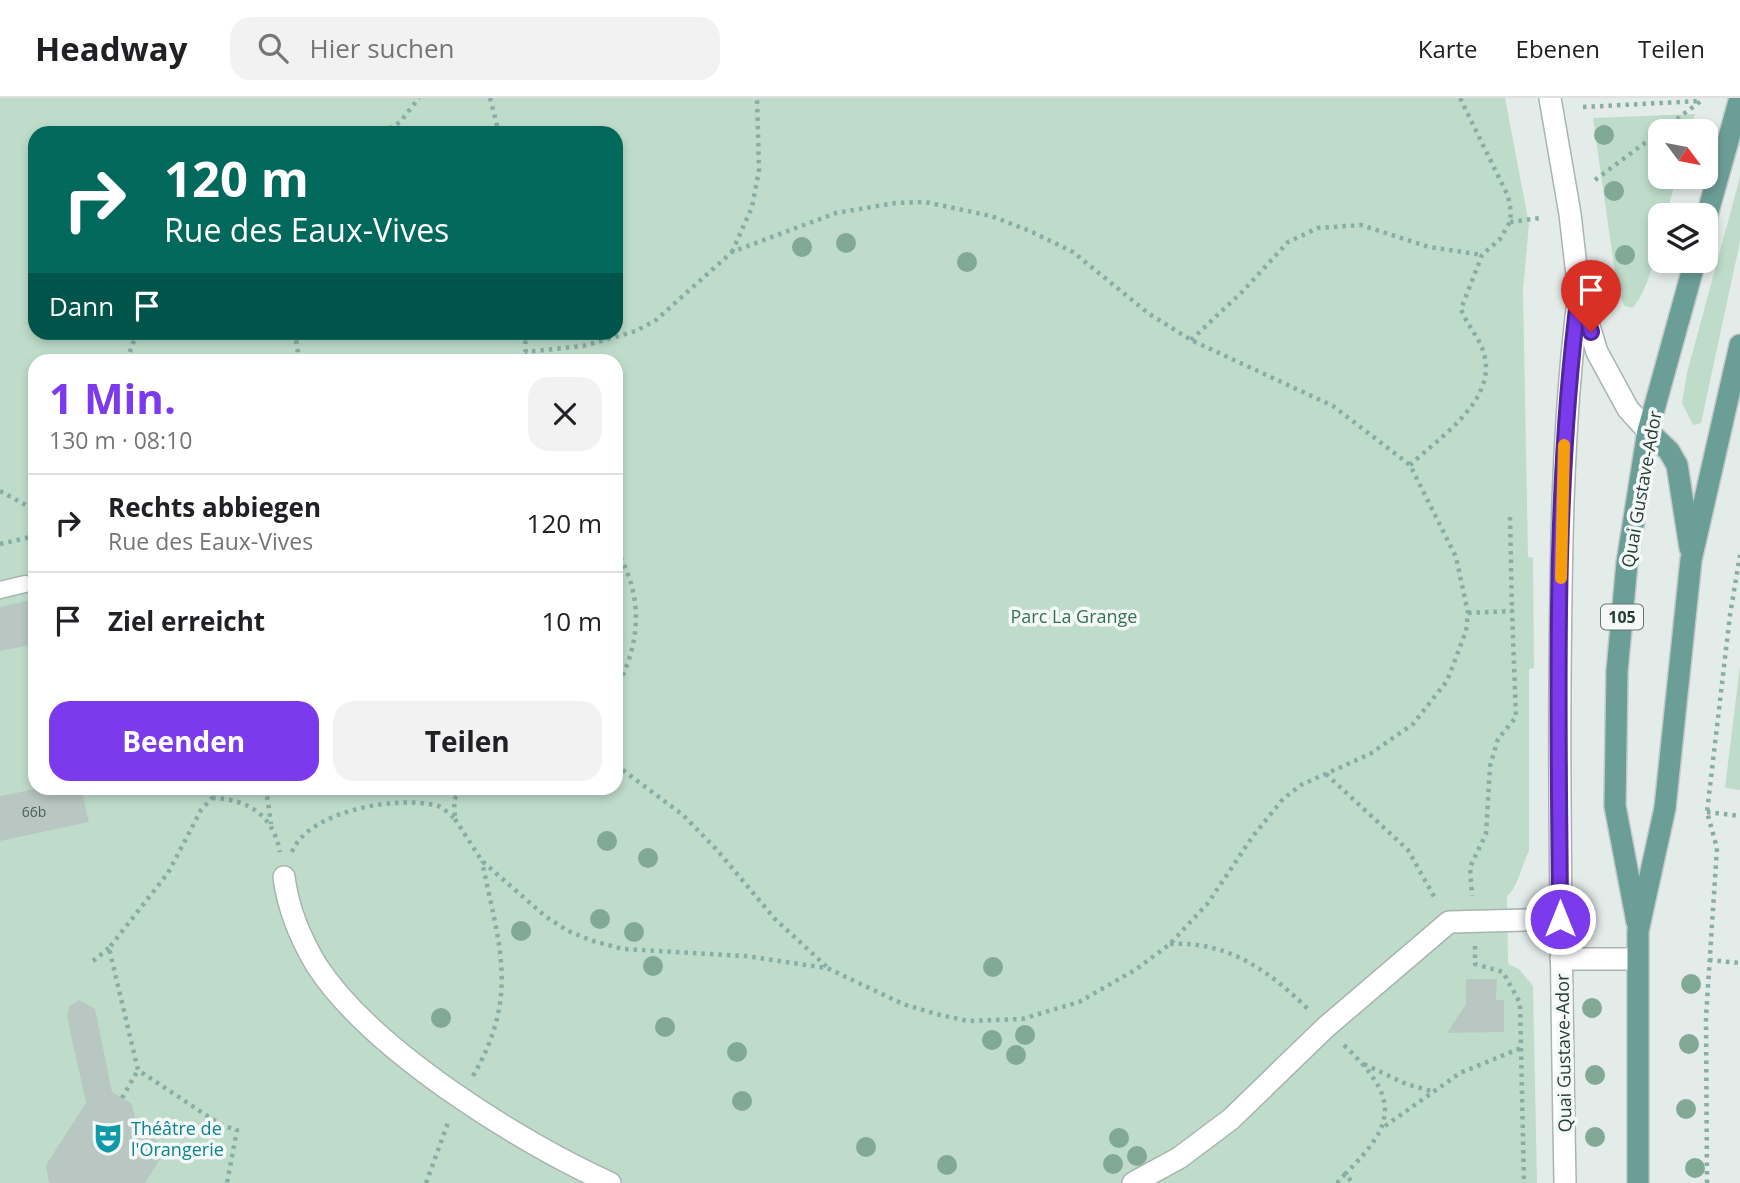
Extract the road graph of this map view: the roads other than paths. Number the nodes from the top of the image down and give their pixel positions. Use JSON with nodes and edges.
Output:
{"nodes":[{"id":1,"x":1550,"y":98,"type":"edge"},
{"id":2,"x":1740,"y":98,"type":"edge"},
{"id":3,"x":1710,"y":203,"type":"edge"},
{"id":4,"x":1692,"y":273,"type":"edge"},
{"id":5,"x":1579,"y":293,"type":"junction"},
{"id":6,"x":1740,"y":345,"type":"edge"},
{"id":7,"x":1648,"y":431,"type":"junction"},
{"id":8,"x":1691,"y":560,"type":"junction"},
{"id":9,"x":25,"y":584,"type":"dead end"},
{"id":10,"x":0,"y":590,"type":"edge"},
{"id":11,"x":284,"y":877,"type":"road end"},
{"id":12,"x":1560,"y":919,"type":"junction"},
{"id":13,"x":1638,"y":930,"type":"junction"},
{"id":14,"x":1561,"y":959,"type":"junction"},
{"id":15,"x":1637,"y":959,"type":"junction"},
{"id":16,"x":610,"y":1183,"type":"edge"},
{"id":17,"x":1133,"y":1183,"type":"edge"},
{"id":18,"x":1565,"y":1183,"type":"edge"},
{"id":19,"x":1638,"y":1183,"type":"edge"}],
"edges":[{"from":1,"to":5,"type":"street"},
{"from":2,"to":3,"type":"main road"},
{"from":4,"to":7,"type":"main road","name":"Quai Gustave-Ador","number":"105"},
{"from":5,"to":7,"type":"street"},
{"from":5,"to":12,"type":"street","name":"Quai Gustave-Ador"},
{"from":6,"to":8,"type":"main road","name":"Quai Gustave-Ador","number":"105"},
{"from":7,"to":8,"type":"main road"},
{"from":7,"to":13,"type":"main road","name":"Quai Gustave-Ador","number":"105"},
{"from":8,"to":13,"type":"main road","name":"Quai Gustave-Ador","number":"105"},
{"from":9,"to":10,"type":"lane"},
{"from":11,"to":16,"type":"street"},
{"from":12,"to":14,"type":"street","name":"Quai Gustave-Ador"},
{"from":12,"to":17,"type":"street"},
{"from":13,"to":15,"type":"main road","name":"Quai Gustave-Ador","number":"105"},
{"from":14,"to":15,"type":"street"},
{"from":14,"to":18,"type":"street","name":"Quai Gustave-Ador"},
{"from":15,"to":19,"type":"main road","name":"Quai Gustave-Ador","number":"105"}]}
